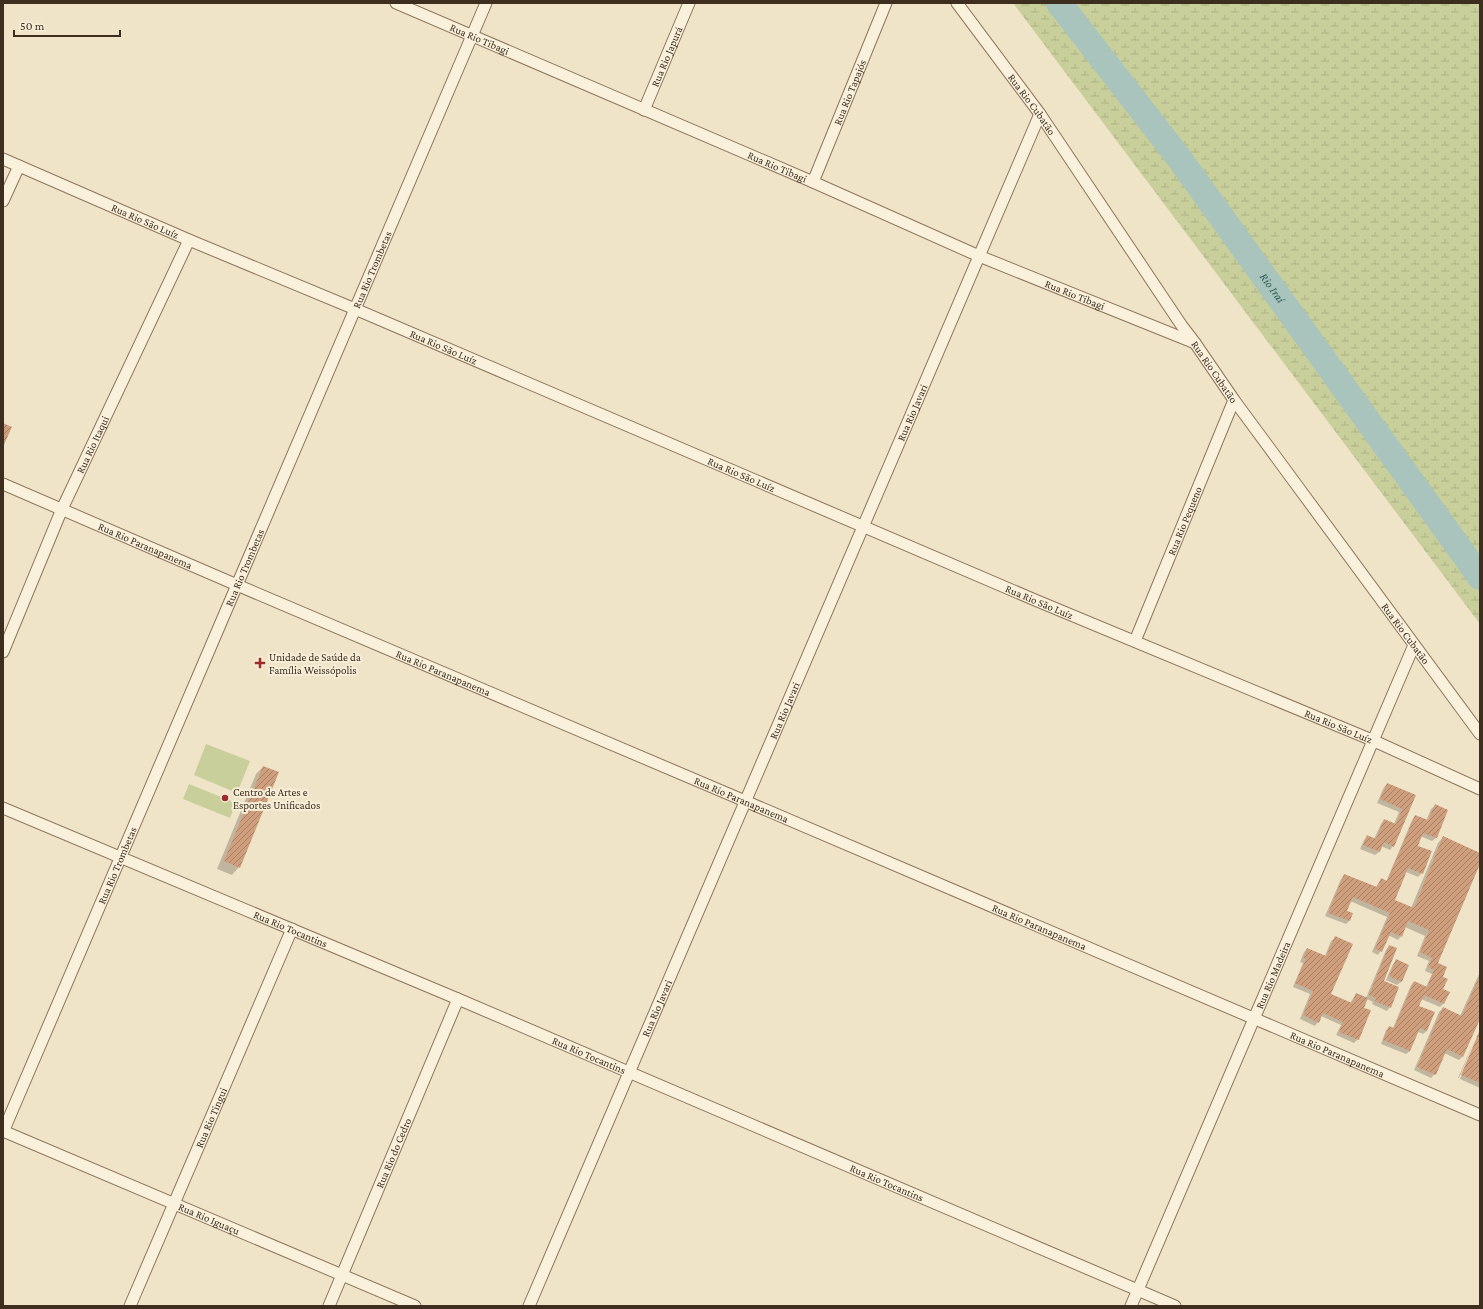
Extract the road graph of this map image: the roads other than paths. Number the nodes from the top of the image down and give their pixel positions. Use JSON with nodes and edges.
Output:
{"nodes":[{"id":1,"x":396,"y":3,"type":"edge"},
{"id":2,"x":486,"y":3,"type":"edge"},
{"id":3,"x":689,"y":3,"type":"edge"},
{"id":4,"x":886,"y":3,"type":"edge"},
{"id":5,"x":957,"y":3,"type":"edge"},
{"id":6,"x":472,"y":35,"type":"junction"},
{"id":7,"x":644,"y":110,"type":"junction"},
{"id":8,"x":1040,"y":114,"type":"junction"},
{"id":9,"x":3,"y":159,"type":"edge"},
{"id":10,"x":19,"y":166,"type":"junction"},
{"id":11,"x":813,"y":182,"type":"junction"},
{"id":12,"x":3,"y":201,"type":"edge"},
{"id":13,"x":189,"y":240,"type":"junction"},
{"id":14,"x":979,"y":256,"type":"junction"},
{"id":15,"x":355,"y":309,"type":"junction"},
{"id":16,"x":1182,"y":326,"type":"junction"},
{"id":17,"x":1159,"y":329,"type":"junction"},
{"id":18,"x":1195,"y":343,"type":"junction"},
{"id":19,"x":1234,"y":400,"type":"junction"},
{"id":20,"x":3,"y":484,"type":"edge"},
{"id":21,"x":62,"y":509,"type":"junction"},
{"id":22,"x":863,"y":525,"type":"junction"},
{"id":23,"x":237,"y":586,"type":"junction"},
{"id":24,"x":1135,"y":641,"type":"junction"},
{"id":25,"x":1414,"y":645,"type":"junction"},
{"id":26,"x":3,"y":652,"type":"edge"},
{"id":27,"x":1480,"y":734,"type":"edge"},
{"id":28,"x":1372,"y":740,"type":"junction"},
{"id":29,"x":1480,"y":789,"type":"edge"},
{"id":30,"x":746,"y":801,"type":"junction"},
{"id":31,"x":3,"y":808,"type":"edge"},
{"id":32,"x":119,"y":858,"type":"junction"},
{"id":33,"x":292,"y":929,"type":"junction"},
{"id":34,"x":458,"y":999,"type":"junction"},
{"id":35,"x":1254,"y":1019,"type":"junction"},
{"id":36,"x":630,"y":1073,"type":"junction"},
{"id":37,"x":1480,"y":1115,"type":"edge"},
{"id":38,"x":3,"y":1132,"type":"edge"},
{"id":39,"x":174,"y":1203,"type":"junction"},
{"id":40,"x":342,"y":1275,"type":"junction"},
{"id":41,"x":1138,"y":1290,"type":"junction"},
{"id":42,"x":130,"y":1306,"type":"edge"},
{"id":43,"x":329,"y":1306,"type":"edge"},
{"id":44,"x":415,"y":1306,"type":"edge"},
{"id":45,"x":529,"y":1306,"type":"edge"},
{"id":46,"x":1131,"y":1306,"type":"edge"},
{"id":47,"x":1175,"y":1306,"type":"edge"}],
"edges":[{"from":1,"to":6,"type":"street","name":"Rua Rio Tibagi"},
{"from":2,"to":6,"type":"street","name":"Rua Rio Trombetas"},
{"from":3,"to":7,"type":"street","name":"Rua Rio Japurá"},
{"from":4,"to":11,"type":"street","name":"Rua Rio Tapajós"},
{"from":5,"to":8,"type":"street","name":"Rua Rio Cubatão"},
{"from":6,"to":7,"type":"street","name":"Rua Rio Tibagi"},
{"from":6,"to":15,"type":"street","name":"Rua Rio Trombetas"},
{"from":7,"to":11,"type":"street","name":"Rua Rio Tibagi"},
{"from":8,"to":14,"type":"street","name":"Rua Rio Javari"},
{"from":8,"to":16,"type":"street","name":"Rua Rio Cubatão"},
{"from":9,"to":10,"type":"street","name":"Rua Rio São Luíz"},
{"from":10,"to":12,"type":"street"},
{"from":10,"to":13,"type":"street","name":"Rua Rio São Luíz"},
{"from":11,"to":14,"type":"street","name":"Rua Rio Tibagi"},
{"from":13,"to":15,"type":"street","name":"Rua Rio São Luíz"},
{"from":13,"to":21,"type":"street","name":"Rua Rio Itaqui"},
{"from":14,"to":17,"type":"street","name":"Rua Rio Tibagi"},
{"from":14,"to":22,"type":"street","name":"Rua Rio Javari"},
{"from":15,"to":22,"type":"street","name":"Rua Rio São Luíz"},
{"from":15,"to":23,"type":"street","name":"Rua Rio Trombetas"},
{"from":16,"to":17,"type":"street","name":"Rua Rio Tibagi"},
{"from":16,"to":18,"type":"street","name":"Rua Rio Cubatão"},
{"from":17,"to":18,"type":"street","name":"Rua Rio Tibagi"},
{"from":18,"to":19,"type":"street","name":"Rua Rio Cubatão"},
{"from":19,"to":24,"type":"street","name":"Rua Rio Pequeno"},
{"from":19,"to":25,"type":"street","name":"Rua Rio Cubatão"},
{"from":20,"to":21,"type":"street","name":"Rua Rio Paranapanema"},
{"from":21,"to":23,"type":"street","name":"Rua Rio Paranapanema"},
{"from":21,"to":26,"type":"street","name":"Rua Rio Itaqui"},
{"from":22,"to":24,"type":"street","name":"Rua Rio São Luíz"},
{"from":22,"to":30,"type":"street","name":"Rua Rio Javari"},
{"from":23,"to":30,"type":"street","name":"Rua Rio Paranapanema"},
{"from":23,"to":32,"type":"street","name":"Rua Rio Trombetas"},
{"from":24,"to":28,"type":"street","name":"Rua Rio São Luíz"},
{"from":25,"to":27,"type":"street","name":"Rua Rio Cubatão"},
{"from":25,"to":28,"type":"street","name":"Rua Rio Madeira"},
{"from":28,"to":29,"type":"street","name":"Rua Rio São Luíz"},
{"from":28,"to":35,"type":"street","name":"Rua Rio Madeira"},
{"from":30,"to":35,"type":"street","name":"Rua Rio Paranapanema"},
{"from":30,"to":36,"type":"street","name":"Rua Rio Javari"},
{"from":31,"to":32,"type":"street","name":"Rua Rio Tocantins"},
{"from":32,"to":33,"type":"street","name":"Rua Rio Tocantins"},
{"from":32,"to":38,"type":"street","name":"Rua Rio Trombetas"},
{"from":33,"to":34,"type":"street","name":"Rua Rio Tocantins"},
{"from":33,"to":39,"type":"street","name":"Rua Rio Tingui"},
{"from":34,"to":36,"type":"street","name":"Rua Rio Tocantins"},
{"from":34,"to":40,"type":"street","name":"Rua Rio do Cedro"},
{"from":35,"to":37,"type":"street","name":"Rua Rio Paranapanema"},
{"from":35,"to":41,"type":"street","name":"Rua Rio Madeira"},
{"from":36,"to":41,"type":"street","name":"Rua Rio Tocantins"},
{"from":36,"to":45,"type":"street","name":"Rua Rio Javari"},
{"from":38,"to":39,"type":"street","name":"Rua Rio Iguaçu"},
{"from":39,"to":40,"type":"street","name":"Rua Rio Iguaçu"},
{"from":39,"to":42,"type":"street","name":"Rua Rio Tingui"},
{"from":40,"to":43,"type":"street","name":"Rua Rio do Cedro"},
{"from":40,"to":44,"type":"street","name":"Rua Rio Iguaçu"},
{"from":41,"to":46,"type":"street","name":"Rua Rio Madeira"},
{"from":41,"to":47,"type":"street","name":"Rua Rio Tocantins"}]}
